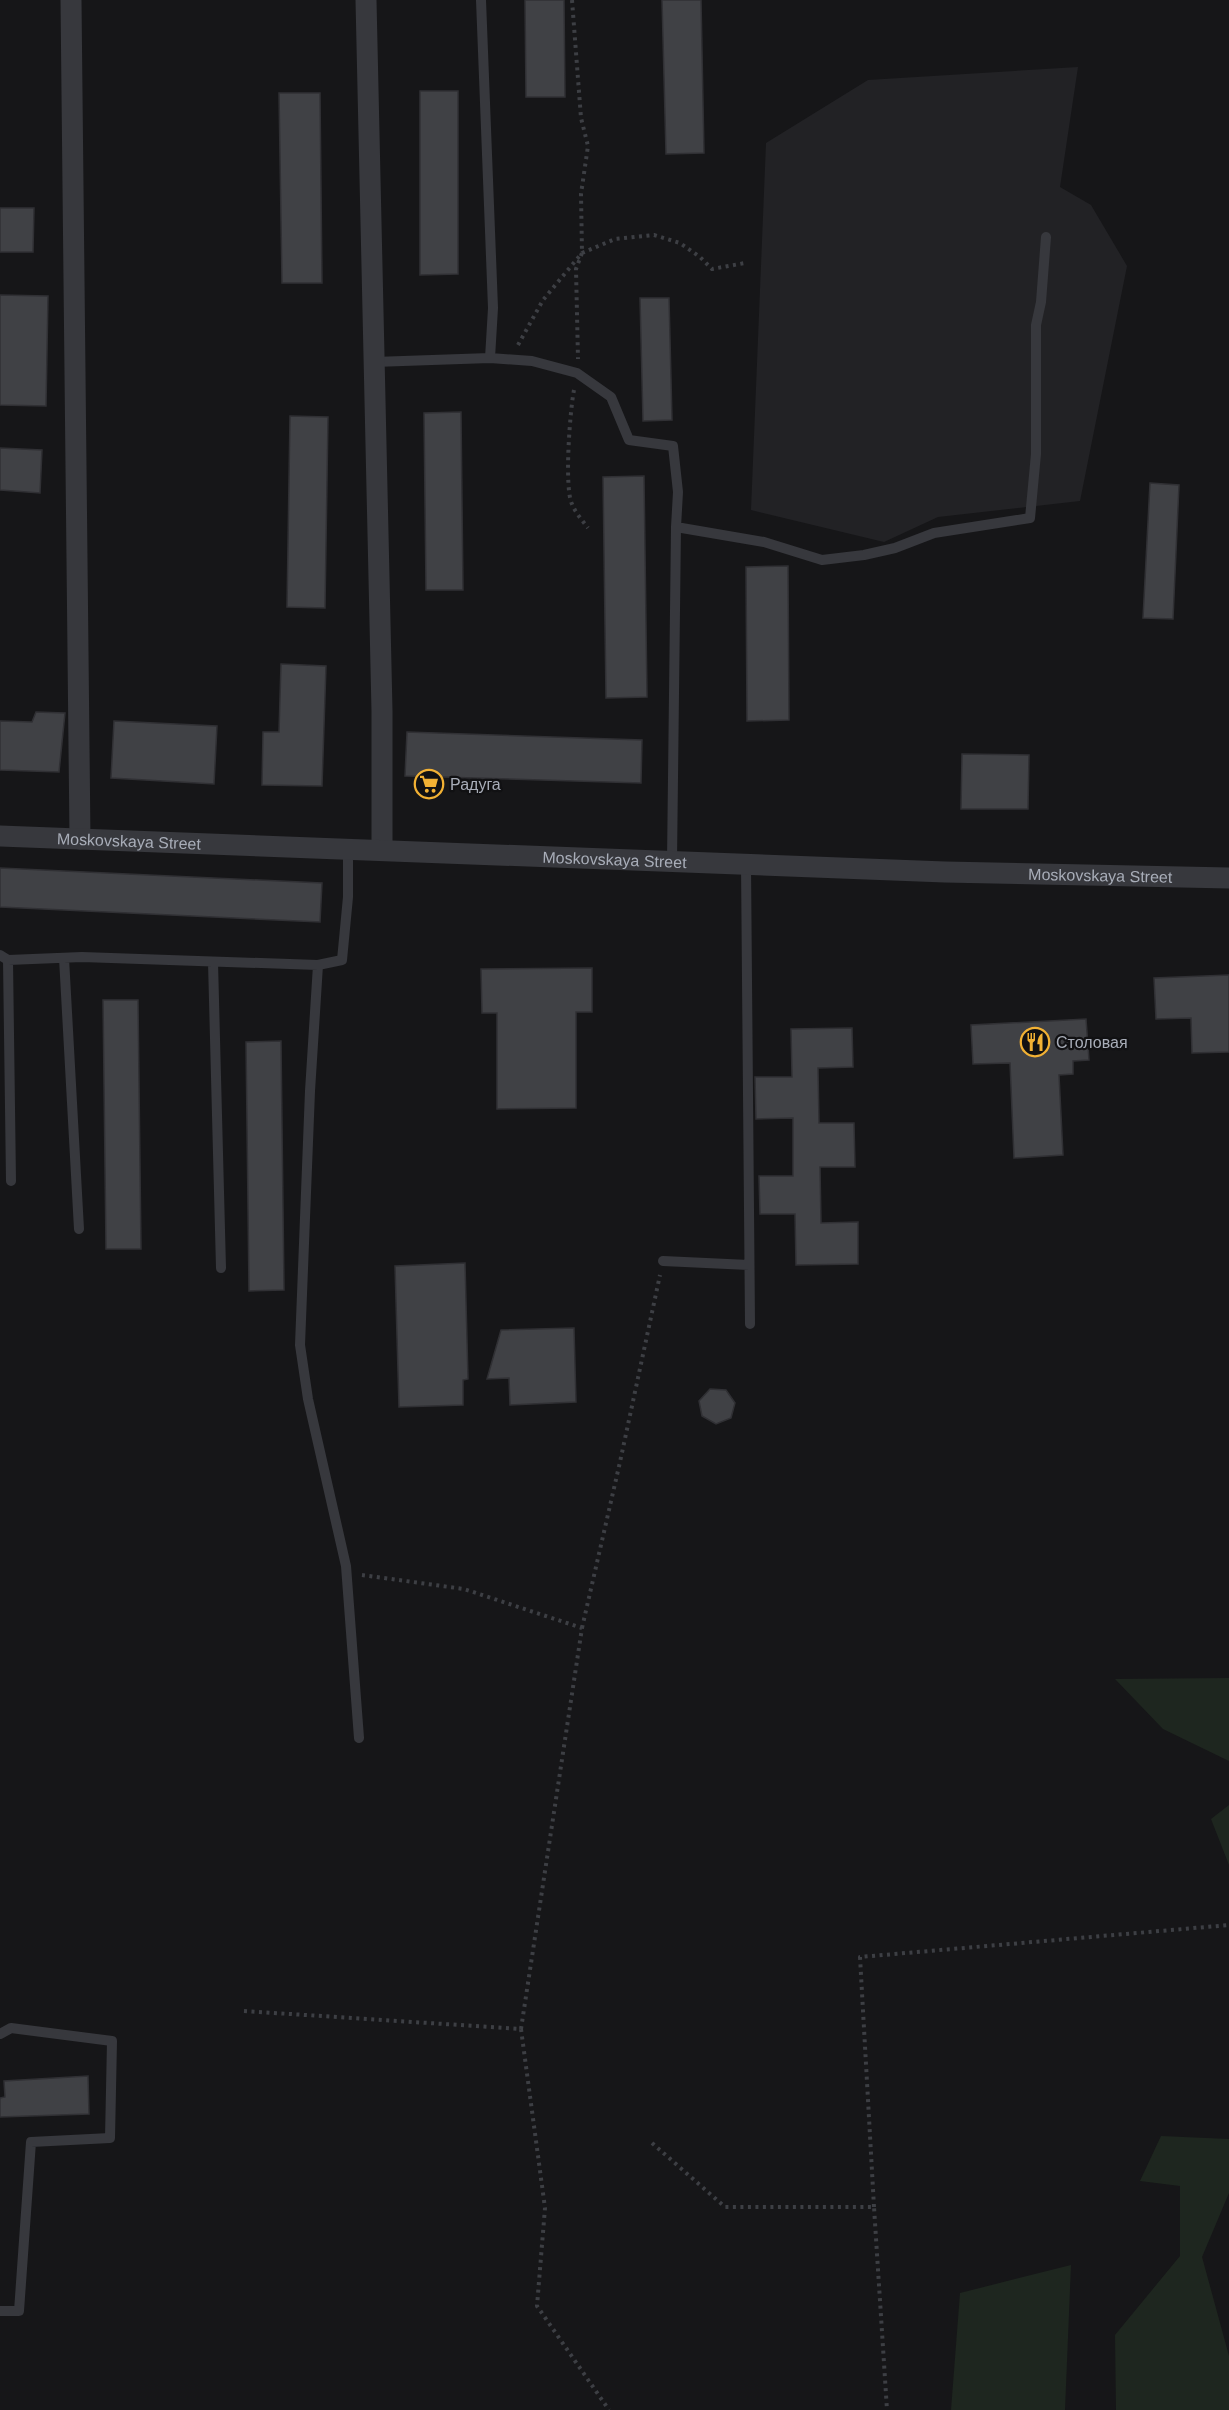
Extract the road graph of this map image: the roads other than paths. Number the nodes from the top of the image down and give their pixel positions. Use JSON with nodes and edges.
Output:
{"nodes":[{"id":1,"x":71,"y":0,"type":"edge"},
{"id":2,"x":366,"y":0,"type":"edge"},
{"id":3,"x":481,"y":0,"type":"edge"},
{"id":4,"x":1046,"y":237,"type":"dead end"},
{"id":5,"x":490,"y":358,"type":"junction"},
{"id":6,"x":374,"y":362,"type":"junction"},
{"id":7,"x":676,"y":527,"type":"junction"},
{"id":8,"x":0,"y":836,"type":"edge"},
{"id":9,"x":80,"y":839,"type":"junction"},
{"id":10,"x":348,"y":849,"type":"junction"},
{"id":11,"x":382,"y":850,"type":"junction"},
{"id":12,"x":672,"y":861,"type":"junction"},
{"id":13,"x":746,"y":864,"type":"junction"},
{"id":14,"x":1229,"y":878,"type":"edge"},
{"id":15,"x":4,"y":958,"type":"edge"},
{"id":16,"x":64,"y":958,"type":"junction"},
{"id":17,"x":213,"y":962,"type":"junction"},
{"id":18,"x":318,"y":965,"type":"junction"},
{"id":19,"x":11,"y":1181,"type":"dead end"},
{"id":20,"x":79,"y":1229,"type":"dead end"},
{"id":21,"x":663,"y":1261,"type":"road end"},
{"id":22,"x":748,"y":1265,"type":"junction"},
{"id":23,"x":222,"y":1268,"type":"dead end"},
{"id":24,"x":750,"y":1324,"type":"dead end"},
{"id":25,"x":359,"y":1738,"type":"dead end"},
{"id":26,"x":0,"y":2034,"type":"edge"},
{"id":27,"x":0,"y":2311,"type":"edge"}],
"edges":[{"from":1,"to":9,"type":"street"},
{"from":2,"to":6,"type":"street"},
{"from":3,"to":5,"type":"lane"},
{"from":4,"to":7,"type":"lane"},
{"from":5,"to":6,"type":"lane"},
{"from":5,"to":7,"type":"lane"},
{"from":6,"to":11,"type":"street"},
{"from":7,"to":12,"type":"lane"},
{"from":8,"to":9,"type":"street","name":"Moskovskaya Street"},
{"from":9,"to":10,"type":"street","name":"Moskovskaya Street"},
{"from":10,"to":11,"type":"street","name":"Moskovskaya Street"},
{"from":10,"to":18,"type":"lane"},
{"from":11,"to":12,"type":"street","name":"Moskovskaya Street"},
{"from":12,"to":13,"type":"street","name":"Moskovskaya Street"},
{"from":13,"to":14,"type":"street","name":"Moskovskaya Street"},
{"from":13,"to":22,"type":"lane"},
{"from":15,"to":16,"type":"lane"},
{"from":15,"to":19,"type":"lane"},
{"from":16,"to":17,"type":"lane"},
{"from":16,"to":20,"type":"lane"},
{"from":17,"to":18,"type":"lane"},
{"from":17,"to":23,"type":"lane"},
{"from":18,"to":25,"type":"lane"},
{"from":21,"to":22,"type":"lane"},
{"from":22,"to":24,"type":"lane"},
{"from":26,"to":27,"type":"lane"}]}
